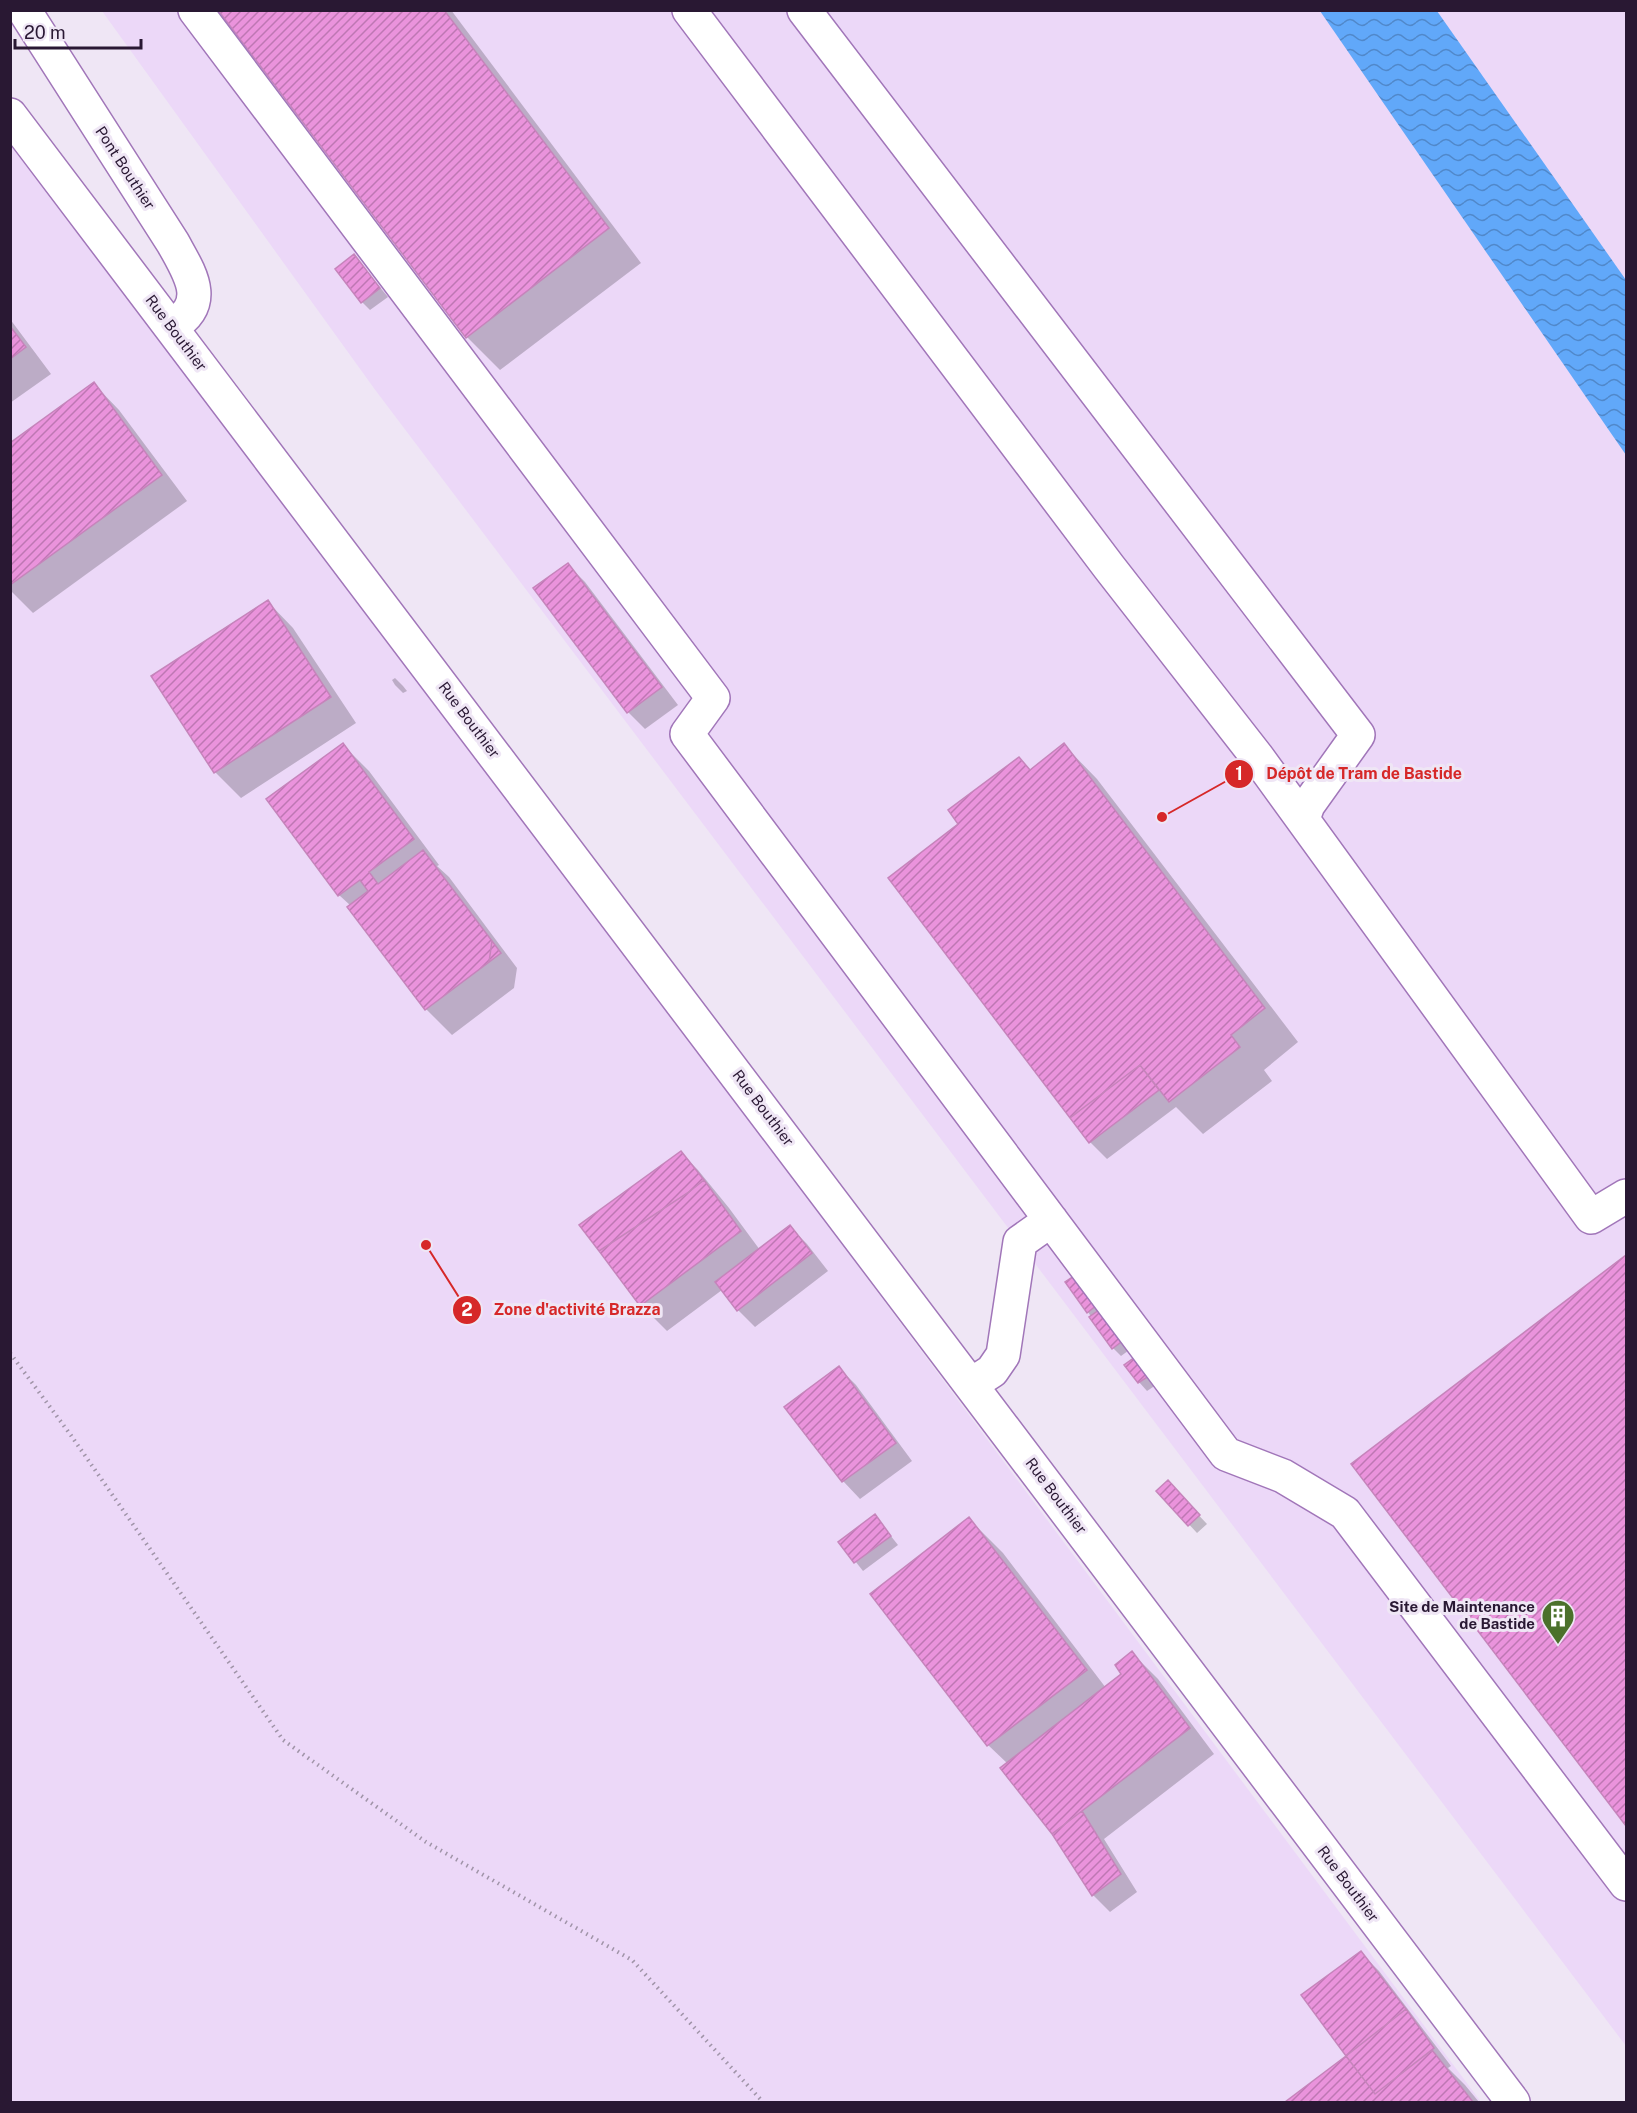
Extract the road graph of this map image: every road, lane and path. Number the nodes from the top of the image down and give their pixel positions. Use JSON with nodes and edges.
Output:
{"nodes":[{"id":1,"x":24,"y":10,"type":"edge"},
{"id":2,"x":195,"y":10,"type":"edge"},
{"id":3,"x":689,"y":10,"type":"edge"},
{"id":4,"x":804,"y":10,"type":"edge"},
{"id":5,"x":10,"y":115,"type":"edge"},
{"id":6,"x":171,"y":327,"type":"junction"},
{"id":7,"x":1303,"y":819,"type":"junction"},
{"id":8,"x":1626,"y":1196,"type":"edge"},
{"id":9,"x":1052,"y":1220,"type":"junction"},
{"id":10,"x":10,"y":1353,"type":"edge"},
{"id":11,"x":972,"y":1384,"type":"junction"},
{"id":12,"x":1626,"y":1884,"type":"edge"},
{"id":13,"x":764,"y":2103,"type":"edge"},
{"id":14,"x":1514,"y":2103,"type":"edge"}],
"edges":[{"from":1,"to":6,"type":"street","name":"Pont Bouthier"},
{"from":2,"to":9,"type":"street"},
{"from":3,"to":7,"type":"street"},
{"from":4,"to":7,"type":"street"},
{"from":5,"to":6,"type":"street","name":"Rue Bouthier"},
{"from":6,"to":11,"type":"street","name":"Rue Bouthier"},
{"from":7,"to":8,"type":"street"},
{"from":9,"to":11,"type":"street"},
{"from":9,"to":12,"type":"street"},
{"from":10,"to":13,"type":"path"},
{"from":11,"to":14,"type":"street","name":"Rue Bouthier"}]}
